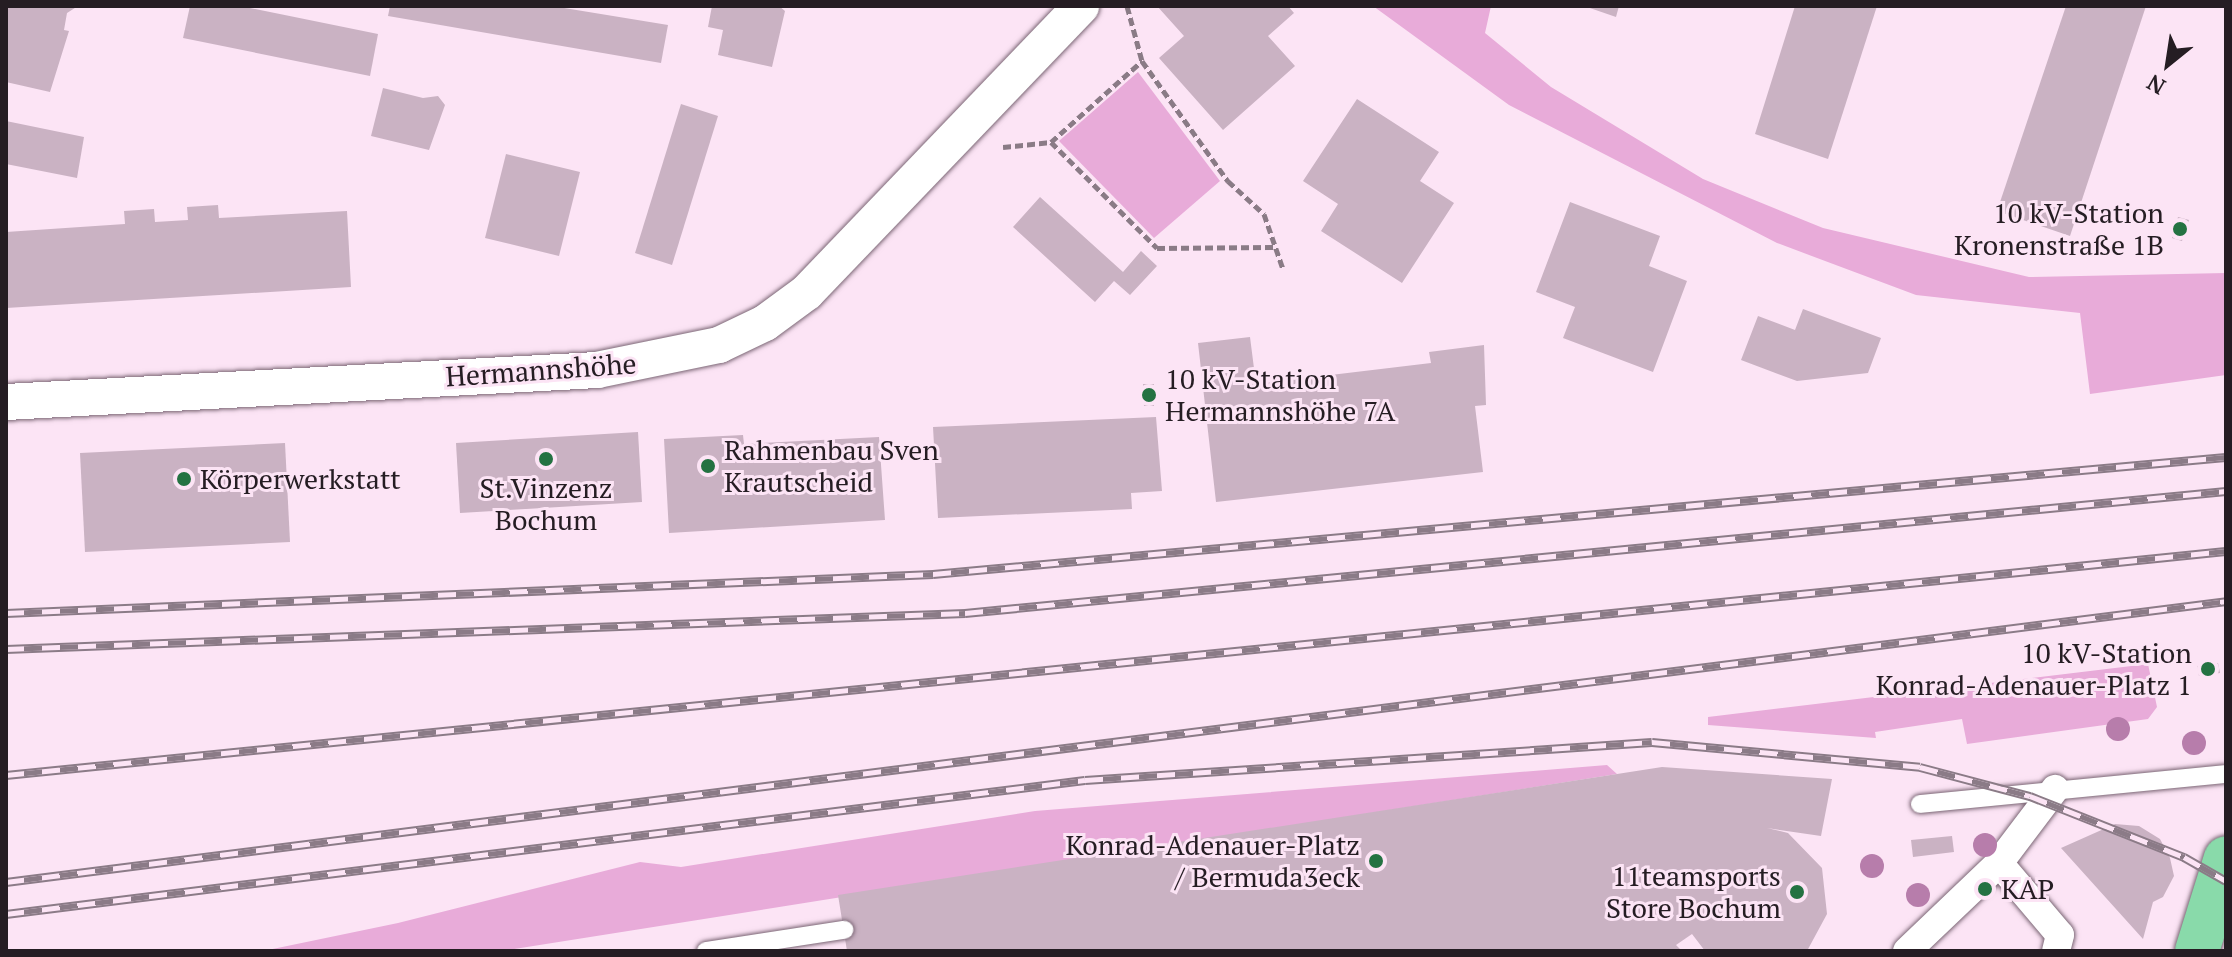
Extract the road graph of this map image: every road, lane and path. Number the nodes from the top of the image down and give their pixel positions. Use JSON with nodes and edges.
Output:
{"nodes":[{"id":1,"x":1081,"y":6,"type":"edge"},
{"id":2,"x":1127,"y":6,"type":"edge"},
{"id":3,"x":1142,"y":61,"type":"junction"},
{"id":4,"x":953,"y":138,"type":"junction"},
{"id":5,"x":1051,"y":142,"type":"junction"},
{"id":6,"x":1275,"y":247,"type":"junction"},
{"id":7,"x":1283,"y":269,"type":"dead end"},
{"id":8,"x":6,"y":402,"type":"edge"},
{"id":9,"x":2226,"y":774,"type":"edge"},
{"id":10,"x":2055,"y":789,"type":"junction"},
{"id":11,"x":1920,"y":804,"type":"dead end"},
{"id":12,"x":2226,"y":858,"type":"edge"},
{"id":13,"x":1999,"y":863,"type":"junction"},
{"id":14,"x":844,"y":930,"type":"dead end"},
{"id":15,"x":706,"y":951,"type":"edge"},
{"id":16,"x":1907,"y":951,"type":"edge"},
{"id":17,"x":2056,"y":951,"type":"edge"},
{"id":18,"x":2197,"y":951,"type":"edge"}],
"edges":[{"from":1,"to":4,"type":"street","name":"Hermannshöhe"},
{"from":2,"to":3,"type":"path"},
{"from":3,"to":5,"type":"path"},
{"from":3,"to":6,"type":"path"},
{"from":4,"to":5,"type":"path"},
{"from":4,"to":8,"type":"street","name":"Hermannshöhe"},
{"from":5,"to":6,"type":"path"},
{"from":6,"to":7,"type":"path"},
{"from":9,"to":10,"type":"lane"},
{"from":10,"to":11,"type":"lane"},
{"from":10,"to":13,"type":"street"},
{"from":12,"to":18,"type":"main road"},
{"from":13,"to":16,"type":"street"},
{"from":13,"to":17,"type":"street"},
{"from":14,"to":15,"type":"lane"}]}
